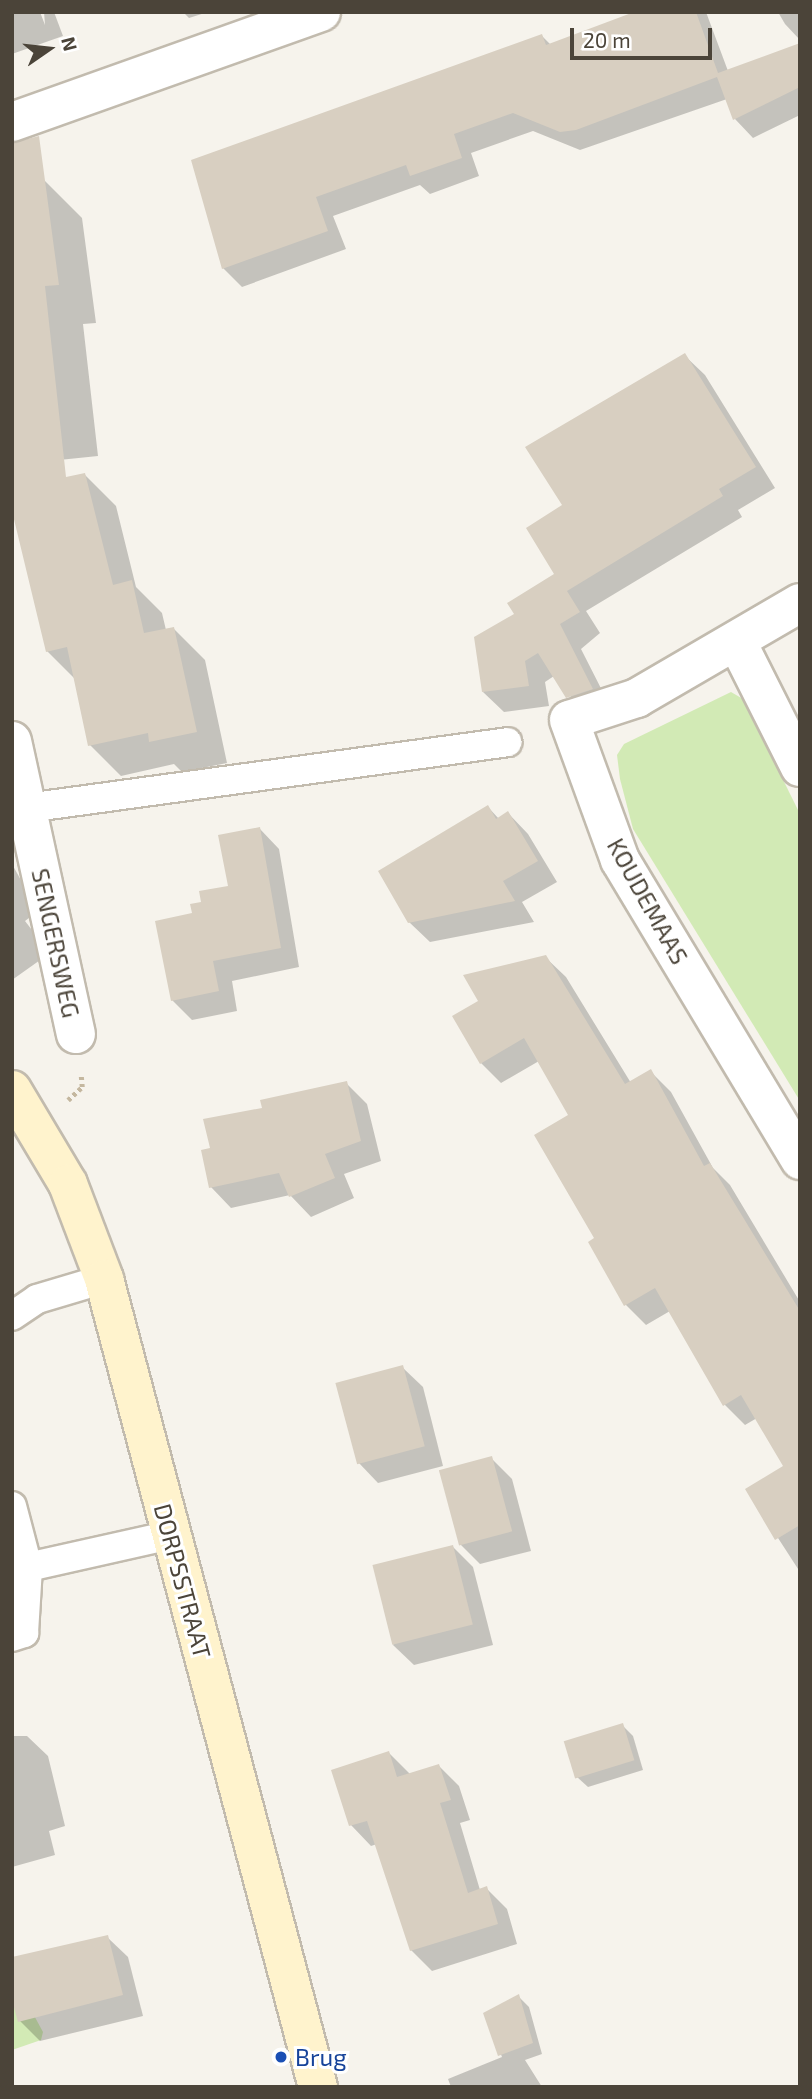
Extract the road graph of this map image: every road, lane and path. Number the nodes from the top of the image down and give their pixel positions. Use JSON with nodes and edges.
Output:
{"nodes":[{"id":1,"x":321,"y":12,"type":"edge"},
{"id":2,"x":12,"y":122,"type":"edge"},
{"id":3,"x":800,"y":603,"type":"edge"},
{"id":4,"x":737,"y":642,"type":"junction"},
{"id":5,"x":12,"y":741,"type":"edge"},
{"id":6,"x":507,"y":742,"type":"dead end"},
{"id":7,"x":800,"y":767,"type":"edge"},
{"id":8,"x":27,"y":808,"type":"junction"},
{"id":9,"x":76,"y":1034,"type":"joint"},
{"id":10,"x":12,"y":1090,"type":"edge"},
{"id":11,"x":38,"y":1127,"type":"junction"},
{"id":12,"x":800,"y":1160,"type":"edge"},
{"id":13,"x":104,"y":1279,"type":"junction"},
{"id":14,"x":12,"y":1316,"type":"edge"},
{"id":15,"x":12,"y":1506,"type":"edge"},
{"id":16,"x":171,"y":1535,"type":"junction"},
{"id":17,"x":28,"y":1567,"type":"junction"},
{"id":18,"x":12,"y":1637,"type":"edge"},
{"id":19,"x":318,"y":2087,"type":"edge"}],
"edges":[{"from":1,"to":2,"type":"street"},
{"from":3,"to":4,"type":"street","name":"KOUDEMAAS"},
{"from":4,"to":7,"type":"street"},
{"from":4,"to":12,"type":"street","name":"KOUDEMAAS"},
{"from":5,"to":8,"type":"street","name":"SENGERSWEG"},
{"from":6,"to":8,"type":"lane"},
{"from":8,"to":9,"type":"street","name":"SENGERSWEG"},
{"from":9,"to":11,"type":"path","name":"SENGERSWEG"},
{"from":10,"to":11,"type":"street","name":"DORPSSTRAAT"},
{"from":11,"to":13,"type":"street","name":"DORPSSTRAAT"},
{"from":13,"to":14,"type":"lane"},
{"from":13,"to":16,"type":"street","name":"DORPSSTRAAT"},
{"from":15,"to":17,"type":"lane"},
{"from":16,"to":17,"type":"lane"},
{"from":16,"to":19,"type":"street","name":"DORPSSTRAAT"},
{"from":17,"to":18,"type":"lane"}]}
